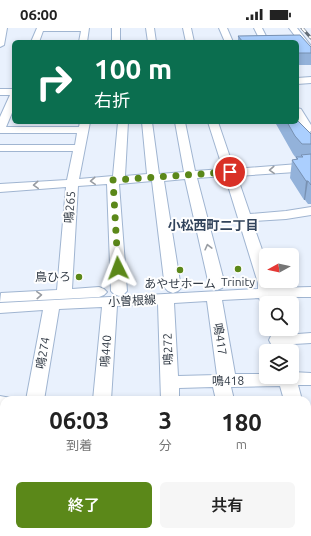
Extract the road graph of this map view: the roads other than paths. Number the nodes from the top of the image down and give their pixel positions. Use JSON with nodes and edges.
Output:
{"nodes":[{"id":1,"x":3,"y":28,"type":"edge"},
{"id":2,"x":41,"y":28,"type":"edge"},
{"id":3,"x":85,"y":28,"type":"edge"},
{"id":4,"x":116,"y":28,"type":"edge"},
{"id":5,"x":150,"y":28,"type":"edge"},
{"id":6,"x":187,"y":28,"type":"edge"},
{"id":7,"x":223,"y":28,"type":"edge"},
{"id":8,"x":258,"y":28,"type":"edge"},
{"id":9,"x":293,"y":28,"type":"edge"},
{"id":10,"x":36,"y":40,"type":"edge"},
{"id":11,"x":83,"y":40,"type":"edge"},
{"id":12,"x":116,"y":40,"type":"edge"},
{"id":13,"x":152,"y":40,"type":"edge"},
{"id":14,"x":190,"y":40,"type":"edge"},
{"id":15,"x":228,"y":40,"type":"edge"},
{"id":16,"x":264,"y":40,"type":"edge"},
{"id":17,"x":302,"y":42,"type":"joint"},
{"id":18,"x":2,"y":46,"type":"edge"},
{"id":19,"x":311,"y":51,"type":"edge"},
{"id":20,"x":299,"y":80,"type":"edge"},
{"id":21,"x":311,"y":80,"type":"edge"},
{"id":22,"x":0,"y":92,"type":"edge"},
{"id":23,"x":12,"y":92,"type":"edge"},
{"id":24,"x":12,"y":100,"type":"edge"},
{"id":25,"x":299,"y":114,"type":"edge"},
{"id":26,"x":123,"y":124,"type":"edge"},
{"id":27,"x":147,"y":124,"type":"edge"},
{"id":28,"x":180,"y":124,"type":"edge"},
{"id":29,"x":214,"y":124,"type":"edge"},
{"id":30,"x":84,"y":126,"type":"edge"},
{"id":31,"x":0,"y":127,"type":"edge"},
{"id":32,"x":292,"y":127,"type":"edge"},
{"id":33,"x":307,"y":136,"type":"edge"},
{"id":34,"x":0,"y":148,"type":"edge"},
{"id":35,"x":80,"y":148,"type":"junction"},
{"id":36,"x":311,"y":167,"type":"edge"},
{"id":37,"x":230,"y":172,"type":"junction"},
{"id":38,"x":190,"y":175,"type":"junction"},
{"id":39,"x":155,"y":177,"type":"junction"},
{"id":40,"x":116,"y":180,"type":"junction"},
{"id":41,"x":72,"y":183,"type":"junction"},
{"id":42,"x":0,"y":188,"type":"edge"},
{"id":43,"x":311,"y":211,"type":"edge"},
{"id":44,"x":245,"y":218,"type":"junction"},
{"id":45,"x":311,"y":282,"type":"edge"},
{"id":46,"x":216,"y":291,"type":"junction"},
{"id":47,"x":311,"y":292,"type":"edge"},
{"id":48,"x":170,"y":293,"type":"junction"},
{"id":49,"x":267,"y":293,"type":"edge"},
{"id":50,"x":64,"y":294,"type":"junction"},
{"id":51,"x":114,"y":296,"type":"junction"},
{"id":52,"x":0,"y":298,"type":"edge"},
{"id":53,"x":52,"y":306,"type":"junction"},
{"id":54,"x":0,"y":308,"type":"edge"},
{"id":55,"x":311,"y":338,"type":"edge"},
{"id":56,"x":277,"y":340,"type":"edge"},
{"id":57,"x":299,"y":379,"type":"edge"},
{"id":58,"x":311,"y":379,"type":"edge"},
{"id":59,"x":259,"y":380,"type":"edge"},
{"id":60,"x":224,"y":381,"type":"junction"},
{"id":61,"x":169,"y":382,"type":"junction"},
{"id":62,"x":289,"y":384,"type":"edge"},
{"id":63,"x":36,"y":396,"type":"edge"},
{"id":64,"x":102,"y":396,"type":"edge"},
{"id":65,"x":170,"y":396,"type":"edge"},
{"id":66,"x":225,"y":396,"type":"edge"},
{"id":67,"x":292,"y":396,"type":"edge"}],
"edges":[{"from":1,"to":18,"type":"street"},
{"from":2,"to":3,"type":"street"},
{"from":2,"to":10,"type":"street"},
{"from":3,"to":11,"type":"street"},
{"from":4,"to":12,"type":"street"},
{"from":5,"to":13,"type":"street"},
{"from":6,"to":14,"type":"street"},
{"from":7,"to":15,"type":"street"},
{"from":8,"to":16,"type":"street"},
{"from":9,"to":17,"type":"street"},
{"from":17,"to":19,"type":"street"},
{"from":20,"to":21,"type":"street"},
{"from":22,"to":23,"type":"street"},
{"from":24,"to":31,"type":"street"},
{"from":25,"to":33,"type":"street"},
{"from":26,"to":40,"type":"street","name":"鳴440"},
{"from":27,"to":39,"type":"street","name":"鳴272"},
{"from":28,"to":38,"type":"street","name":"鳴417"},
{"from":29,"to":37,"type":"street"},
{"from":30,"to":31,"type":"street"},
{"from":30,"to":35,"type":"street","name":"鳴265"},
{"from":32,"to":33,"type":"street"},
{"from":34,"to":35,"type":"street"},
{"from":35,"to":41,"type":"street","name":"鳴265"},
{"from":36,"to":37,"type":"street","one_way":true},
{"from":37,"to":38,"type":"street"},
{"from":37,"to":44,"type":"street"},
{"from":38,"to":39,"type":"street"},
{"from":46,"to":38,"type":"street","name":"鳴417","one_way":true},
{"from":39,"to":40,"type":"street"},
{"from":39,"to":48,"type":"street","name":"鳴272"},
{"from":40,"to":41,"type":"street","one_way":true},
{"from":40,"to":51,"type":"street","name":"鳴440"},
{"from":41,"to":42,"type":"street","one_way":true},
{"from":41,"to":50,"type":"street","name":"鳴265"},
{"from":43,"to":44,"type":"street"},
{"from":44,"to":49,"type":"street"},
{"from":45,"to":49,"type":"street","name":"小曽根線"},
{"from":46,"to":48,"type":"street","name":"小曽根線"},
{"from":46,"to":49,"type":"street","name":"小曽根線"},
{"from":46,"to":60,"type":"street","name":"鳴417"},
{"from":47,"to":49,"type":"street","name":"小曽根線"},
{"from":48,"to":51,"type":"street","name":"小曽根線"},
{"from":48,"to":61,"type":"street","name":"鳴272"},
{"from":50,"to":51,"type":"street","name":"小曽根線"},
{"from":52,"to":50,"type":"street","name":"小曽根線","one_way":true},
{"from":51,"to":53,"type":"street","name":"小曽根線"},
{"from":51,"to":64,"type":"street","name":"鳴440"},
{"from":53,"to":54,"type":"street","name":"小曽根線"},
{"from":53,"to":63,"type":"street","name":"鳴274"},
{"from":55,"to":56,"type":"street"},
{"from":57,"to":58,"type":"street","name":"鳴418"},
{"from":59,"to":60,"type":"street","name":"鳴418"},
{"from":60,"to":61,"type":"street","name":"鳴418"},
{"from":60,"to":66,"type":"street","name":"鳴417"},
{"from":61,"to":65,"type":"street","name":"鳴272"},
{"from":62,"to":67,"type":"street"}]}
